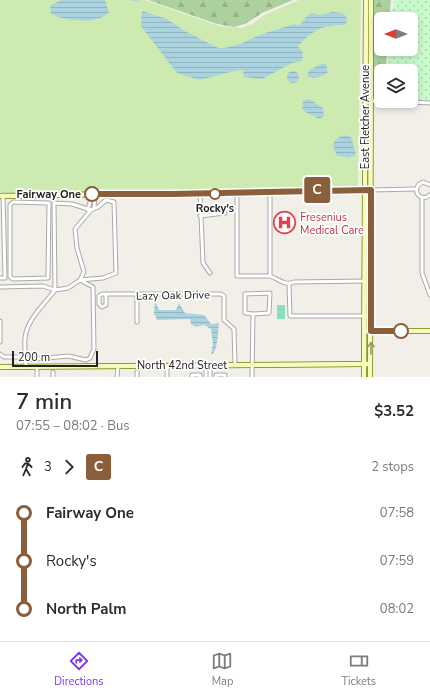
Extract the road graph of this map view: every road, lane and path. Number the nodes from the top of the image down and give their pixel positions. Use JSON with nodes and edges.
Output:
{"nodes":[{"id":1,"x":366,"y":0,"type":"edge"},
{"id":2,"x":371,"y":0,"type":"edge"},
{"id":3,"x":370,"y":95,"type":"junction"},
{"id":4,"x":374,"y":97,"type":"edge"},
{"id":5,"x":370,"y":101,"type":"junction"},
{"id":6,"x":374,"y":101,"type":"edge"},
{"id":7,"x":418,"y":102,"type":"edge"},
{"id":8,"x":430,"y":103,"type":"edge"},
{"id":9,"x":430,"y":185,"type":"edge"},
{"id":10,"x":416,"y":189,"type":"junction"},
{"id":11,"x":365,"y":190,"type":"junction"},
{"id":12,"x":371,"y":190,"type":"junction"},
{"id":13,"x":270,"y":192,"type":"junction"},
{"id":14,"x":200,"y":193,"type":"junction"},
{"id":15,"x":237,"y":193,"type":"junction"},
{"id":16,"x":49,"y":194,"type":"junction"},
{"id":17,"x":94,"y":194,"type":"junction"},
{"id":18,"x":23,"y":195,"type":"junction"},
{"id":19,"x":430,"y":195,"type":"edge"},
{"id":20,"x":1,"y":196,"type":"edge"},
{"id":21,"x":422,"y":197,"type":"junction"},
{"id":22,"x":24,"y":202,"type":"junction"},
{"id":23,"x":49,"y":203,"type":"junction"},
{"id":24,"x":1,"y":205,"type":"edge"},
{"id":25,"x":90,"y":209,"type":"junction"},
{"id":26,"x":225,"y":213,"type":"dead end"},
{"id":27,"x":200,"y":216,"type":"junction"},
{"id":28,"x":210,"y":273,"type":"dead end"},
{"id":29,"x":270,"y":276,"type":"junction"},
{"id":30,"x":10,"y":277,"type":"junction"},
{"id":31,"x":0,"y":278,"type":"edge"},
{"id":32,"x":5,"y":278,"type":"junction"},
{"id":33,"x":80,"y":280,"type":"junction"},
{"id":34,"x":365,"y":280,"type":"junction"},
{"id":35,"x":290,"y":284,"type":"junction"},
{"id":36,"x":0,"y":287,"type":"edge"},
{"id":37,"x":55,"y":290,"type":"junction"},
{"id":38,"x":106,"y":295,"type":"dead end"},
{"id":39,"x":137,"y":295,"type":"junction"},
{"id":40,"x":430,"y":295,"type":"edge"},
{"id":41,"x":371,"y":306,"type":"junction"},
{"id":42,"x":253,"y":314,"type":"junction"},
{"id":43,"x":365,"y":316,"type":"junction"},
{"id":44,"x":0,"y":321,"type":"edge"},
{"id":45,"x":137,"y":322,"type":"dead end"},
{"id":46,"x":364,"y":331,"type":"junction"},
{"id":47,"x":371,"y":331,"type":"junction"},
{"id":48,"x":430,"y":331,"type":"edge"},
{"id":49,"x":0,"y":342,"type":"edge"},
{"id":50,"x":0,"y":354,"type":"edge"},
{"id":51,"x":26,"y":360,"type":"junction"},
{"id":52,"x":365,"y":364,"type":"junction"},
{"id":53,"x":370,"y":364,"type":"junction"},
{"id":54,"x":235,"y":365,"type":"junction"},
{"id":55,"x":252,"y":365,"type":"junction"},
{"id":56,"x":118,"y":366,"type":"junction"},
{"id":57,"x":167,"y":366,"type":"junction"},
{"id":58,"x":208,"y":366,"type":"junction"},
{"id":59,"x":0,"y":367,"type":"edge"},
{"id":60,"x":26,"y":367,"type":"junction"},
{"id":61,"x":37,"y":367,"type":"junction"},
{"id":62,"x":53,"y":372,"type":"dead end"},
{"id":63,"x":37,"y":377,"type":"edge"},
{"id":64,"x":53,"y":377,"type":"edge"},
{"id":65,"x":117,"y":377,"type":"edge"},
{"id":66,"x":167,"y":377,"type":"edge"},
{"id":67,"x":192,"y":377,"type":"edge"},
{"id":68,"x":200,"y":377,"type":"edge"},
{"id":69,"x":206,"y":377,"type":"edge"},
{"id":70,"x":210,"y":377,"type":"edge"},
{"id":71,"x":216,"y":377,"type":"edge"},
{"id":72,"x":225,"y":377,"type":"edge"},
{"id":73,"x":252,"y":377,"type":"edge"},
{"id":74,"x":364,"y":377,"type":"edge"},
{"id":75,"x":370,"y":377,"type":"edge"}],
"edges":[{"from":1,"to":5,"type":"street","name":"East Fletcher Avenue"},
{"from":2,"to":3,"type":"street","name":"East Fletcher Avenue"},
{"from":3,"to":4,"type":"street"},
{"from":3,"to":5,"type":"street","name":"East Fletcher Avenue"},
{"from":5,"to":6,"type":"street"},
{"from":5,"to":11,"type":"street","name":"East Fletcher Avenue"},
{"from":5,"to":12,"type":"street","name":"East Fletcher Avenue"},
{"from":7,"to":8,"type":"street"},
{"from":9,"to":10,"type":"street"},
{"from":10,"to":12,"type":"street"},
{"from":10,"to":21,"type":"street"},
{"from":11,"to":12,"type":"street"},
{"from":11,"to":13,"type":"street"},
{"from":11,"to":34,"type":"street","name":"East Fletcher Avenue"},
{"from":12,"to":41,"type":"street","name":"East Fletcher Avenue"},
{"from":13,"to":15,"type":"street"},
{"from":13,"to":29,"type":"street"},
{"from":14,"to":15,"type":"street"},
{"from":14,"to":17,"type":"street"},
{"from":14,"to":27,"type":"street"},
{"from":15,"to":29,"type":"street"},
{"from":16,"to":17,"type":"street"},
{"from":16,"to":18,"type":"street"},
{"from":16,"to":23,"type":"street"},
{"from":17,"to":25,"type":"street"},
{"from":17,"to":25,"type":"street"},
{"from":18,"to":20,"type":"street"},
{"from":18,"to":22,"type":"street"},
{"from":19,"to":21,"type":"street"},
{"from":20,"to":24,"type":"street"},
{"from":21,"to":40,"type":"street"},
{"from":22,"to":23,"type":"street"},
{"from":22,"to":30,"type":"street"},
{"from":23,"to":30,"type":"street"},
{"from":24,"to":32,"type":"street"},
{"from":25,"to":33,"type":"street"},
{"from":25,"to":33,"type":"street"},
{"from":25,"to":37,"type":"street"},
{"from":26,"to":27,"type":"street"},
{"from":27,"to":28,"type":"street"},
{"from":29,"to":35,"type":"street"},
{"from":30,"to":32,"type":"street"},
{"from":31,"to":32,"type":"street"},
{"from":33,"to":37,"type":"street"},
{"from":33,"to":51,"type":"street"},
{"from":34,"to":35,"type":"street"},
{"from":34,"to":41,"type":"street"},
{"from":34,"to":43,"type":"street","name":"East Fletcher Avenue"},
{"from":35,"to":43,"type":"street"},
{"from":36,"to":37,"type":"street"},
{"from":37,"to":51,"type":"street"},
{"from":38,"to":39,"type":"street","name":"Lazy Oak Drive"},
{"from":39,"to":45,"type":"street"},
{"from":39,"to":54,"type":"street","name":"Lazy Oak Drive"},
{"from":41,"to":47,"type":"street","name":"East Fletcher Avenue"},
{"from":42,"to":42,"type":"street"},
{"from":42,"to":55,"type":"street"},
{"from":43,"to":46,"type":"street","name":"East Fletcher Avenue"},
{"from":44,"to":49,"type":"street"},
{"from":46,"to":47,"type":"street"},
{"from":46,"to":52,"type":"street","name":"East Fletcher Avenue"},
{"from":47,"to":48,"type":"street"},
{"from":53,"to":47,"type":"street","name":"East Fletcher Avenue","one_way":true},
{"from":50,"to":51,"type":"street"},
{"from":51,"to":60,"type":"street"},
{"from":52,"to":53,"type":"street","name":"North 42nd Street"},
{"from":52,"to":55,"type":"street","name":"North 42nd Street"},
{"from":52,"to":74,"type":"street","name":"East Fletcher Avenue"},
{"from":53,"to":75,"type":"street","name":"East Fletcher Avenue"},
{"from":54,"to":55,"type":"street","name":"North 42nd Street"},
{"from":54,"to":58,"type":"street","name":"North 42nd Street"},
{"from":55,"to":73,"type":"street"},
{"from":56,"to":57,"type":"street","name":"North 42nd Street"},
{"from":56,"to":61,"type":"street","name":"North 42nd Street"},
{"from":56,"to":65,"type":"street"},
{"from":57,"to":58,"type":"street","name":"North 42nd Street"},
{"from":57,"to":66,"type":"street"},
{"from":58,"to":69,"type":"street"},
{"from":58,"to":70,"type":"street"},
{"from":59,"to":60,"type":"street","name":"North 42nd Street"},
{"from":60,"to":61,"type":"street","name":"North 42nd Street"},
{"from":61,"to":63,"type":"street"},
{"from":62,"to":64,"type":"street"},
{"from":67,"to":68,"type":"street"},
{"from":71,"to":72,"type":"street"}]}
